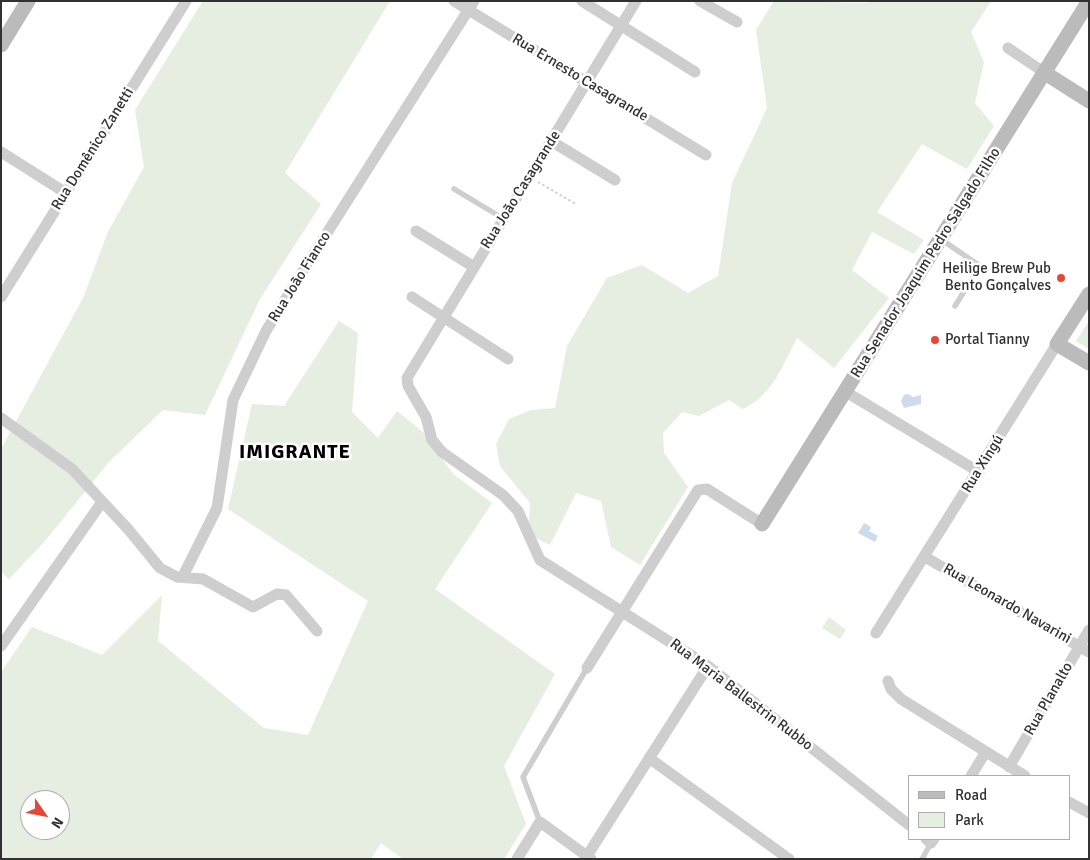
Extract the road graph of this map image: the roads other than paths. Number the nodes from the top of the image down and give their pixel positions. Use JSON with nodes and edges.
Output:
{"nodes":[{"id":1,"x":28,"y":1,"type":"edge"},
{"id":2,"x":186,"y":1,"type":"edge"},
{"id":3,"x":454,"y":1,"type":"edge"},
{"id":4,"x":582,"y":1,"type":"edge"},
{"id":5,"x":636,"y":1,"type":"edge"},
{"id":6,"x":700,"y":1,"type":"edge"},
{"id":7,"x":1089,"y":1,"type":"edge"},
{"id":8,"x":472,"y":6,"type":"edge"},
{"id":9,"x":737,"y":22,"type":"dead end"},
{"id":10,"x":622,"y":26,"type":"junction"},
{"id":11,"x":1,"y":45,"type":"edge"},
{"id":12,"x":1008,"y":48,"type":"dead end"},
{"id":13,"x":695,"y":72,"type":"dead end"},
{"id":14,"x":1045,"y":73,"type":"junction"},
{"id":15,"x":588,"y":81,"type":"junction"},
{"id":16,"x":1089,"y":101,"type":"edge"},
{"id":17,"x":552,"y":141,"type":"junction"},
{"id":18,"x":1,"y":152,"type":"edge"},
{"id":19,"x":706,"y":155,"type":"dead end"},
{"id":20,"x":615,"y":180,"type":"dead end"},
{"id":21,"x":454,"y":189,"type":"dead end"},
{"id":22,"x":66,"y":193,"type":"junction"},
{"id":23,"x":504,"y":219,"type":"junction"},
{"id":24,"x":416,"y":231,"type":"dead end"},
{"id":25,"x":941,"y":239,"type":"junction"},
{"id":26,"x":474,"y":267,"type":"junction"},
{"id":27,"x":1089,"y":294,"type":"edge"},
{"id":28,"x":1,"y":297,"type":"edge"},
{"id":29,"x":412,"y":297,"type":"dead end"},
{"id":30,"x":956,"y":306,"type":"dead end"},
{"id":31,"x":444,"y":317,"type":"junction"},
{"id":32,"x":1057,"y":344,"type":"junction"},
{"id":33,"x":508,"y":359,"type":"dead end"},
{"id":34,"x":1089,"y":363,"type":"edge"},
{"id":35,"x":846,"y":392,"type":"junction"},
{"id":36,"x":1,"y":418,"type":"edge"},
{"id":37,"x":979,"y":472,"type":"junction"},
{"id":38,"x":102,"y":502,"type":"junction"},
{"id":39,"x":762,"y":524,"type":"joint"},
{"id":40,"x":925,"y":557,"type":"junction"},
{"id":41,"x":540,"y":560,"type":"joint"},
{"id":42,"x":183,"y":576,"type":"junction"},
{"id":43,"x":622,"y":610,"type":"junction"},
{"id":44,"x":1089,"y":630,"type":"edge"},
{"id":45,"x":317,"y":631,"type":"dead end"},
{"id":46,"x":876,"y":633,"type":"dead end"},
{"id":47,"x":1,"y":646,"type":"edge"},
{"id":48,"x":1084,"y":649,"type":"edge"},
{"id":49,"x":708,"y":666,"type":"junction"},
{"id":50,"x":587,"y":668,"type":"joint"},
{"id":51,"x":888,"y":681,"type":"dead end"},
{"id":52,"x":985,"y":753,"type":"junction"},
{"id":53,"x":649,"y":758,"type":"junction"},
{"id":54,"x":1009,"y":767,"type":"junction"},
{"id":55,"x":972,"y":775,"type":"edge"},
{"id":56,"x":1023,"y":775,"type":"edge"},
{"id":57,"x":1070,"y":803,"type":"edge"},
{"id":58,"x":1089,"y":813,"type":"edge"},
{"id":59,"x":540,"y":822,"type":"junction"},
{"id":60,"x":908,"y":824,"type":"edge"},
{"id":61,"x":930,"y":840,"type":"edge"},
{"id":62,"x":589,"y":857,"type":"edge"},
{"id":63,"x":517,"y":859,"type":"edge"},
{"id":64,"x":789,"y":859,"type":"edge"},
{"id":65,"x":922,"y":859,"type":"edge"}],
"edges":[{"from":1,"to":11,"type":"street"},
{"from":2,"to":22,"type":"street","name":"Rua Domênico Zanetti"},
{"from":3,"to":8,"type":"street","name":"Rua Ernesto Casagrande"},
{"from":4,"to":10,"type":"street"},
{"from":5,"to":10,"type":"street","name":"Rua João Casagrande"},
{"from":6,"to":9,"type":"street"},
{"from":7,"to":14,"type":"street","name":"Rua Senador Joaquim Pedro Salgado Filho"},
{"from":8,"to":15,"type":"street","name":"Rua Ernesto Casagrande"},
{"from":8,"to":42,"type":"street","name":"Rua João Fianco"},
{"from":10,"to":13,"type":"street"},
{"from":10,"to":15,"type":"street","name":"Rua João Casagrande"},
{"from":12,"to":14,"type":"street"},
{"from":14,"to":16,"type":"street"},
{"from":14,"to":25,"type":"street","name":"Rua Senador Joaquim Pedro Salgado Filho"},
{"from":15,"to":17,"type":"street","name":"Rua João Casagrande"},
{"from":15,"to":19,"type":"street","name":"Rua Ernesto Casagrande"},
{"from":17,"to":20,"type":"street"},
{"from":17,"to":23,"type":"street","name":"Rua João Casagrande"},
{"from":18,"to":22,"type":"street"},
{"from":21,"to":23,"type":"lane"},
{"from":22,"to":28,"type":"street","name":"Rua Domênico Zanetti"},
{"from":23,"to":26,"type":"street","name":"Rua João Casagrande"},
{"from":24,"to":26,"type":"street"},
{"from":25,"to":30,"type":"lane"},
{"from":25,"to":35,"type":"street","name":"Rua Senador Joaquim Pedro Salgado Filho"},
{"from":26,"to":31,"type":"street","name":"Rua João Casagrande"},
{"from":27,"to":32,"type":"street","name":"Rua Xingú"},
{"from":29,"to":31,"type":"street"},
{"from":31,"to":33,"type":"street"},
{"from":31,"to":41,"type":"street","name":"Rua João Casagrande"},
{"from":32,"to":34,"type":"street"},
{"from":32,"to":37,"type":"street","name":"Rua Xingú"},
{"from":35,"to":37,"type":"street"},
{"from":35,"to":39,"type":"street","name":"Rua Senador Joaquim Pedro Salgado Filho"},
{"from":36,"to":38,"type":"street"},
{"from":37,"to":40,"type":"street","name":"Rua Xingú"},
{"from":38,"to":42,"type":"street"},
{"from":38,"to":47,"type":"street"},
{"from":39,"to":43,"type":"street"},
{"from":40,"to":46,"type":"street","name":"Rua Xingú"},
{"from":40,"to":48,"type":"street","name":"Rua Leonardo Navarini"},
{"from":41,"to":43,"type":"street","name":"Rua Maria Ballestrin Rubbo"},
{"from":42,"to":45,"type":"street"},
{"from":43,"to":49,"type":"street","name":"Rua Maria Ballestrin Rubbo"},
{"from":43,"to":50,"type":"street"},
{"from":44,"to":48,"type":"street","name":"Rua Planalto"},
{"from":48,"to":54,"type":"street","name":"Rua Planalto"},
{"from":49,"to":53,"type":"street"},
{"from":49,"to":60,"type":"street","name":"Rua Maria Ballestrin Rubbo"},
{"from":50,"to":59,"type":"lane"},
{"from":51,"to":52,"type":"street"},
{"from":52,"to":54,"type":"street"},
{"from":52,"to":55,"type":"street"},
{"from":53,"to":62,"type":"street"},
{"from":53,"to":64,"type":"street"},
{"from":54,"to":56,"type":"street"},
{"from":57,"to":58,"type":"street"},
{"from":59,"to":62,"type":"street"},
{"from":59,"to":63,"type":"street"},
{"from":61,"to":65,"type":"lane"}]}
